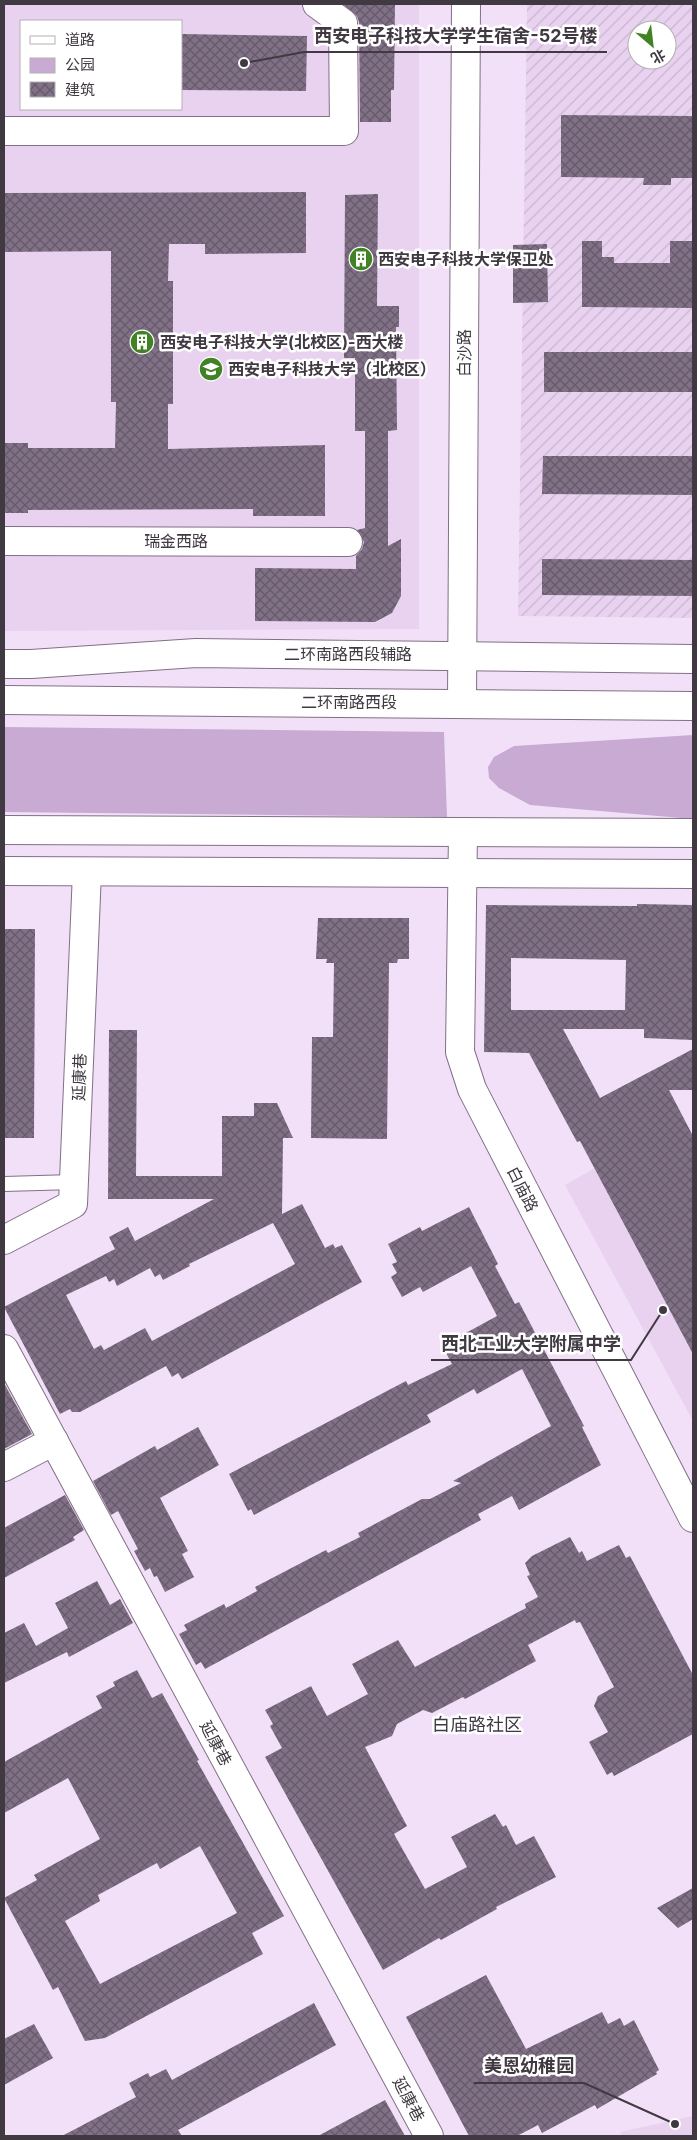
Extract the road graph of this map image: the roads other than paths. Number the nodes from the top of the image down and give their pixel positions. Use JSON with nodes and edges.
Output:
{"nodes":[{"id":1,"x":317,"y":4,"type":"edge"},
{"id":2,"x":466,"y":4,"type":"edge"},
{"id":3,"x":342,"y":13,"type":"edge"},
{"id":4,"x":4,"y":131,"type":"edge"},
{"id":5,"x":4,"y":541,"type":"edge"},
{"id":6,"x":348,"y":542,"type":"dead end"},
{"id":7,"x":462,"y":654,"type":"junction"},
{"id":8,"x":693,"y":659,"type":"edge"},
{"id":9,"x":4,"y":664,"type":"edge"},
{"id":10,"x":4,"y":700,"type":"edge"},
{"id":11,"x":462,"y":703,"type":"junction"},
{"id":12,"x":693,"y":706,"type":"edge"},
{"id":13,"x":4,"y":830,"type":"edge"},
{"id":14,"x":463,"y":832,"type":"junction"},
{"id":15,"x":693,"y":833,"type":"edge"},
{"id":16,"x":4,"y":871,"type":"edge"},
{"id":17,"x":87,"y":872,"type":"junction"},
{"id":18,"x":462,"y":873,"type":"junction"},
{"id":19,"x":693,"y":874,"type":"edge"},
{"id":20,"x":74,"y":1182,"type":"junction"},
{"id":21,"x":4,"y":1184,"type":"edge"},
{"id":22,"x":4,"y":1240,"type":"edge"},
{"id":23,"x":4,"y":1349,"type":"edge"},
{"id":24,"x":54,"y":1441,"type":"junction"},
{"id":25,"x":4,"y":1467,"type":"edge"},
{"id":26,"x":693,"y":1518,"type":"edge"},
{"id":27,"x":429,"y":2136,"type":"edge"}],
"edges":[{"from":1,"to":3,"type":"main road"},
{"from":2,"to":7,"type":"main road","name":"白沙路"},
{"from":3,"to":4,"type":"main road"},
{"from":5,"to":6,"type":"main road","name":"瑞金西路"},
{"from":7,"to":8,"type":"main road","name":"二环南路西段辅路"},
{"from":7,"to":9,"type":"main road","name":"二环南路西段辅路"},
{"from":7,"to":11,"type":"main road","name":"白沙路"},
{"from":10,"to":11,"type":"main road","name":"二环南路西段"},
{"from":11,"to":12,"type":"main road","name":"二环南路西段"},
{"from":13,"to":14,"type":"main road"},
{"from":14,"to":15,"type":"main road"},
{"from":14,"to":18,"type":"main road","name":"白庙路"},
{"from":16,"to":17,"type":"main road"},
{"from":17,"to":18,"type":"main road"},
{"from":17,"to":20,"type":"main road","name":"延康巷"},
{"from":18,"to":19,"type":"main road"},
{"from":18,"to":26,"type":"main road","name":"白庙路"},
{"from":20,"to":21,"type":"lane"},
{"from":20,"to":22,"type":"main road","name":"延康巷"},
{"from":23,"to":24,"type":"main road","name":"延康巷"},
{"from":24,"to":25,"type":"main road"},
{"from":24,"to":27,"type":"main road","name":"延康巷"}]}
